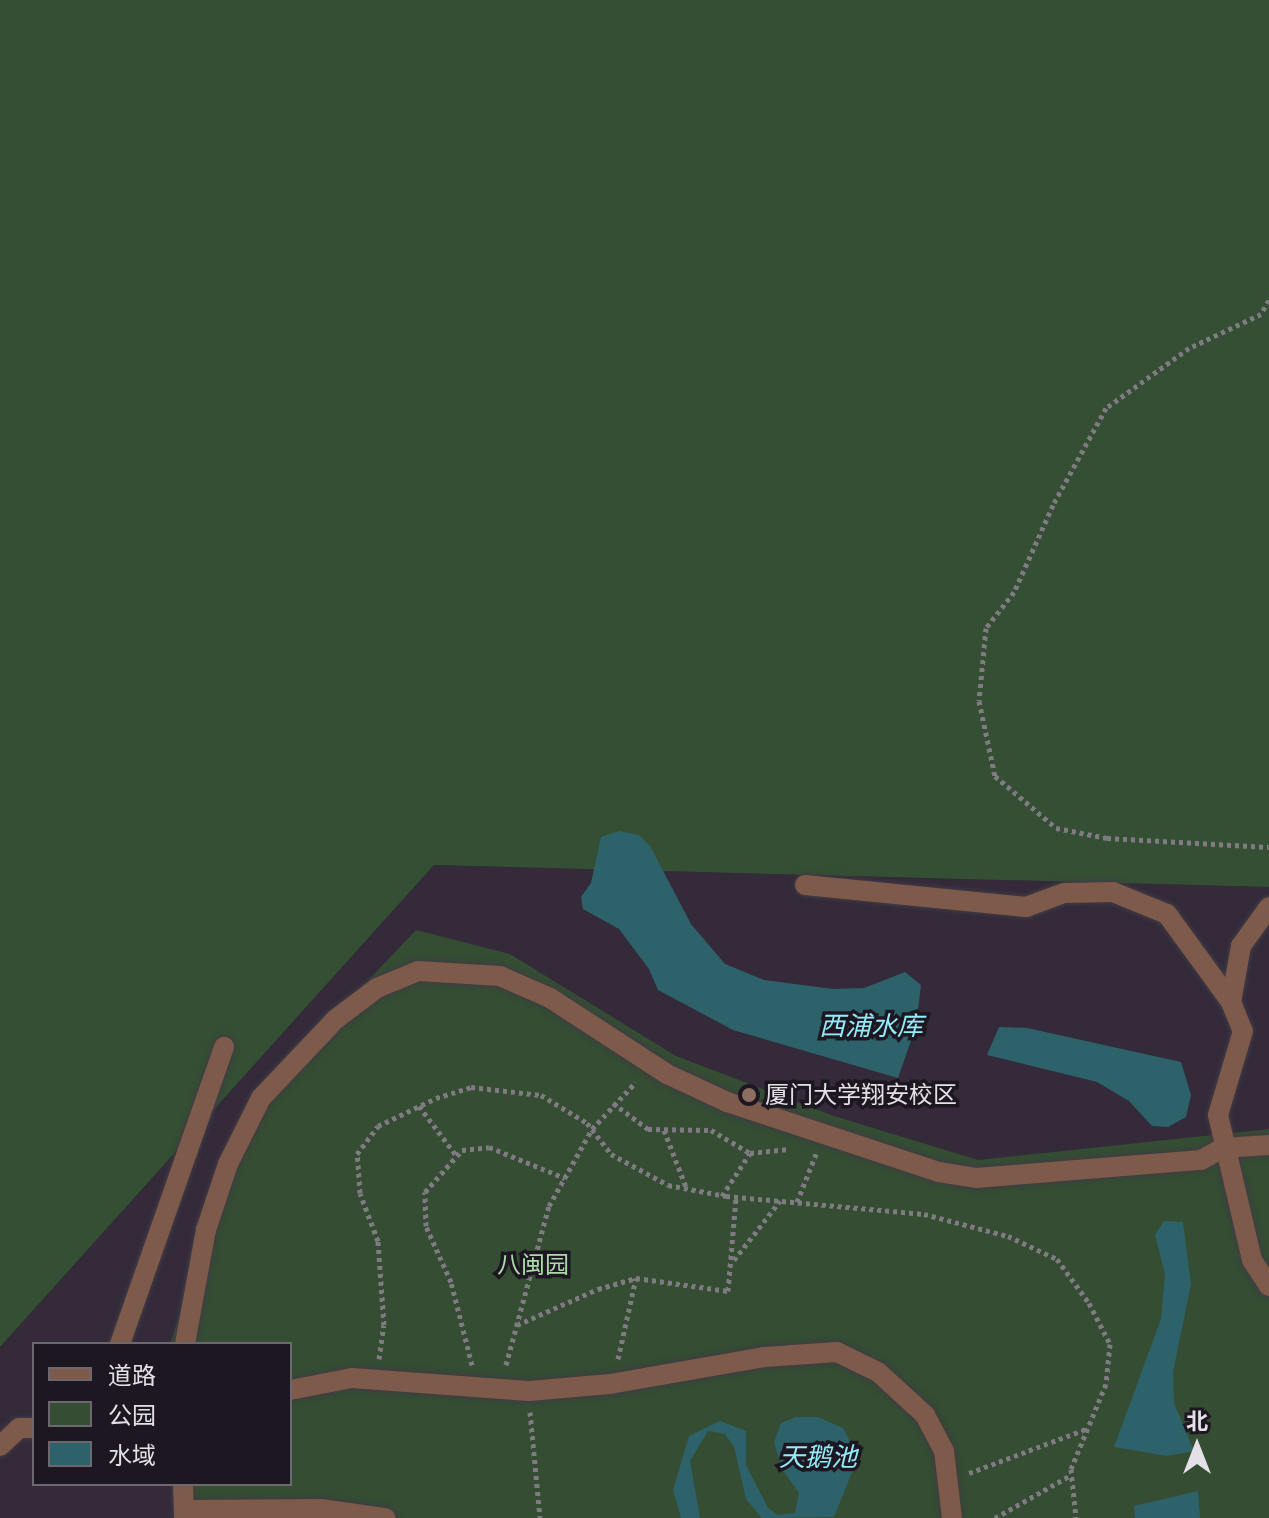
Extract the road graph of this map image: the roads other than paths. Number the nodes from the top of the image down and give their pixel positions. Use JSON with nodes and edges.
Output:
{"nodes":[{"id":1,"x":805,"y":885,"type":"dead end"},
{"id":2,"x":1269,"y":907,"type":"edge"},
{"id":3,"x":1231,"y":1002,"type":"junction"},
{"id":4,"x":224,"y":1047,"type":"dead end"},
{"id":5,"x":1269,"y":1145,"type":"edge"},
{"id":6,"x":1223,"y":1148,"type":"junction"},
{"id":7,"x":1269,"y":1286,"type":"edge"},
{"id":8,"x":121,"y":1342,"type":"edge"},
{"id":9,"x":185,"y":1342,"type":"edge"},
{"id":10,"x":292,"y":1390,"type":"edge"},
{"id":11,"x":27,"y":1428,"type":"edge"},
{"id":12,"x":0,"y":1446,"type":"edge"},
{"id":13,"x":183,"y":1486,"type":"edge"},
{"id":14,"x":184,"y":1514,"type":"edge"},
{"id":15,"x":385,"y":1518,"type":"edge"},
{"id":16,"x":952,"y":1518,"type":"edge"}],
"edges":[{"from":1,"to":3,"type":"lane"},
{"from":2,"to":3,"type":"lane"},
{"from":3,"to":6,"type":"lane"},
{"from":4,"to":8,"type":"lane"},
{"from":5,"to":6,"type":"lane"},
{"from":6,"to":7,"type":"lane"},
{"from":6,"to":9,"type":"lane"},
{"from":10,"to":16,"type":"lane"},
{"from":11,"to":12,"type":"lane"},
{"from":13,"to":14,"type":"lane"},
{"from":14,"to":15,"type":"lane"}]}
